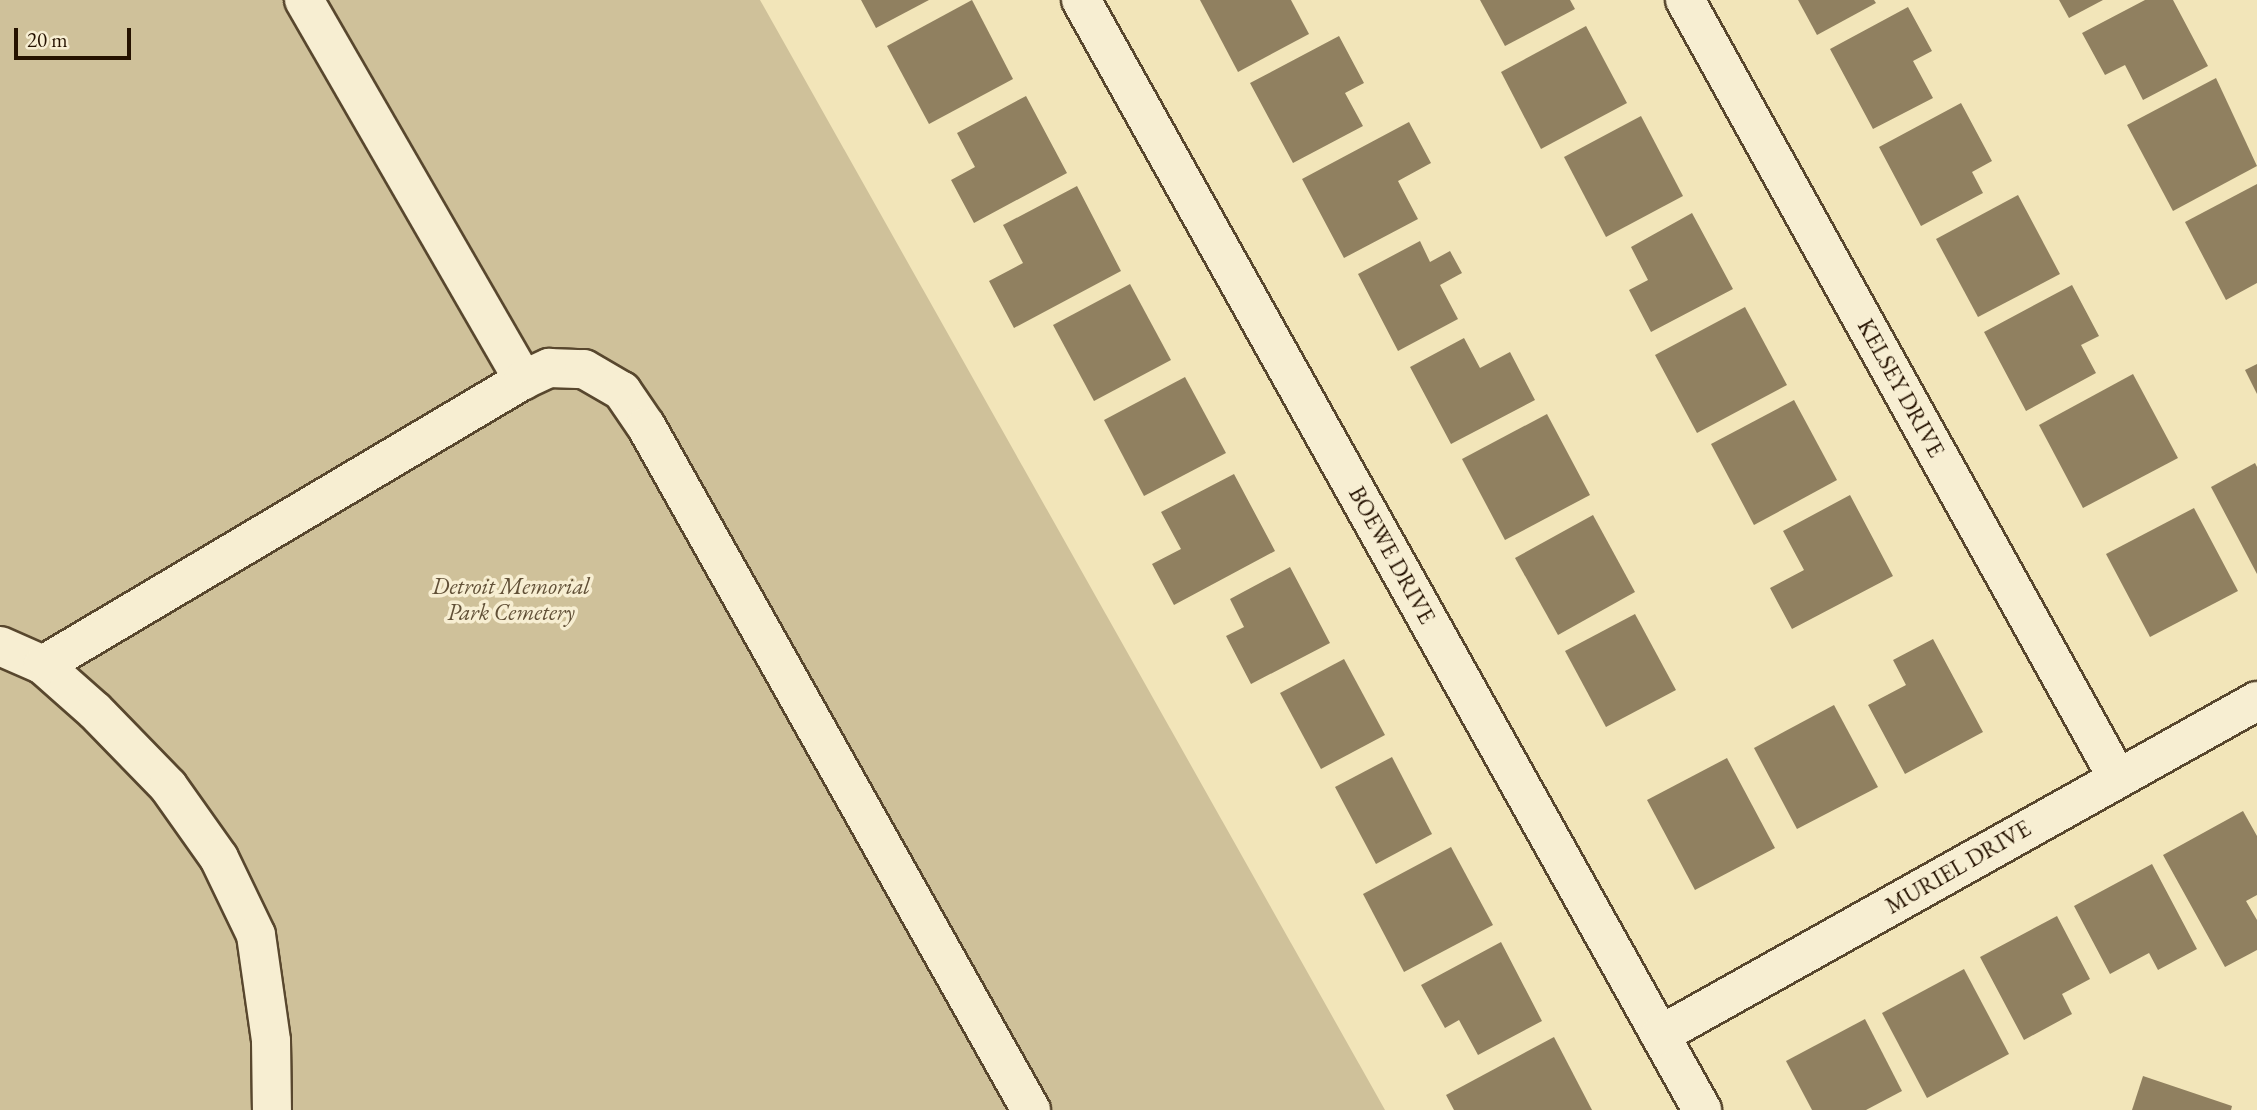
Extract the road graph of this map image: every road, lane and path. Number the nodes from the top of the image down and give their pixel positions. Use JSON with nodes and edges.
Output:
{"nodes":[{"id":1,"x":304,"y":0,"type":"edge"},
{"id":2,"x":1082,"y":0,"type":"edge"},
{"id":3,"x":1685,"y":0,"type":"edge"},
{"id":4,"x":523,"y":380,"type":"junction"},
{"id":5,"x":0,"y":646,"type":"edge"},
{"id":6,"x":43,"y":665,"type":"junction"},
{"id":7,"x":2257,"y":701,"type":"edge"},
{"id":8,"x":2117,"y":777,"type":"junction"},
{"id":9,"x":1660,"y":1035,"type":"junction"},
{"id":10,"x":272,"y":1110,"type":"edge"},
{"id":11,"x":1031,"y":1110,"type":"edge"},
{"id":12,"x":1702,"y":1110,"type":"edge"}],
"edges":[{"from":1,"to":4,"type":"street"},
{"from":2,"to":9,"type":"street","name":"BOEWE DRIVE"},
{"from":3,"to":8,"type":"street","name":"KELSEY DRIVE"},
{"from":4,"to":6,"type":"street"},
{"from":4,"to":11,"type":"street"},
{"from":5,"to":6,"type":"street"},
{"from":6,"to":10,"type":"street"},
{"from":7,"to":8,"type":"street","name":"MURIEL DRIVE"},
{"from":8,"to":9,"type":"street","name":"MURIEL DRIVE"},
{"from":9,"to":12,"type":"street","name":"BOEWE DRIVE"}]}
